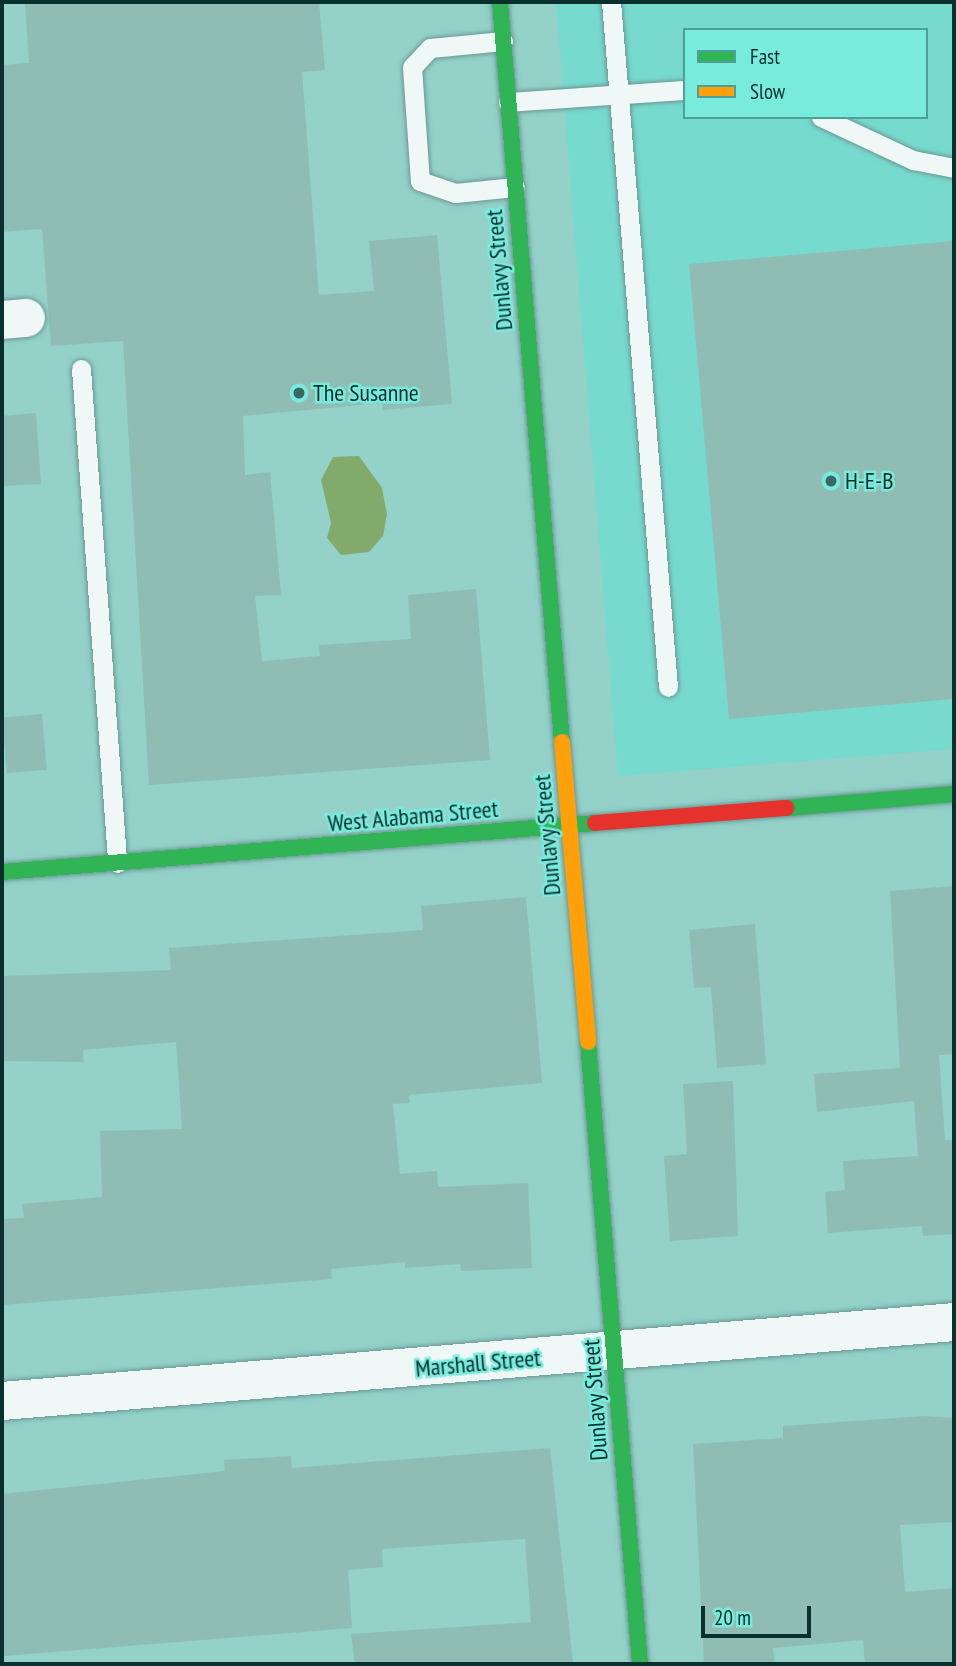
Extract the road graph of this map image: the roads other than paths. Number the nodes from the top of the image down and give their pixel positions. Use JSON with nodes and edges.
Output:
{"nodes":[{"id":1,"x":500,"y":2,"type":"edge"},
{"id":2,"x":611,"y":2,"type":"edge"},
{"id":3,"x":503,"y":41,"type":"junction"},
{"id":4,"x":683,"y":90,"type":"edge"},
{"id":5,"x":619,"y":95,"type":"junction"},
{"id":6,"x":508,"y":103,"type":"junction"},
{"id":7,"x":825,"y":119,"type":"edge"},
{"id":8,"x":954,"y":168,"type":"edge"},
{"id":9,"x":515,"y":187,"type":"junction"},
{"id":10,"x":81,"y":369,"type":"dead end"},
{"id":11,"x":668,"y":687,"type":"dead end"},
{"id":12,"x":954,"y":794,"type":"edge"},
{"id":13,"x":570,"y":825,"type":"junction"},
{"id":14,"x":117,"y":863,"type":"junction"},
{"id":15,"x":2,"y":872,"type":"edge"},
{"id":16,"x":954,"y":1322,"type":"edge"},
{"id":17,"x":614,"y":1351,"type":"junction"},
{"id":18,"x":2,"y":1401,"type":"edge"},
{"id":19,"x":640,"y":1664,"type":"edge"}],
"edges":[{"from":1,"to":3,"type":"street","name":"Dunlavy Street"},
{"from":2,"to":5,"type":"lane"},
{"from":3,"to":6,"type":"street","name":"Dunlavy Street"},
{"from":3,"to":9,"type":"lane"},
{"from":4,"to":5,"type":"lane"},
{"from":5,"to":6,"type":"lane"},
{"from":5,"to":11,"type":"lane"},
{"from":6,"to":9,"type":"street","name":"Dunlavy Street"},
{"from":7,"to":8,"type":"lane"},
{"from":9,"to":13,"type":"street","name":"Dunlavy Street"},
{"from":10,"to":14,"type":"lane"},
{"from":12,"to":13,"type":"street","name":"West Alabama Street"},
{"from":13,"to":14,"type":"street","name":"West Alabama Street"},
{"from":13,"to":17,"type":"street","name":"Dunlavy Street"},
{"from":14,"to":15,"type":"street","name":"West Alabama Street"},
{"from":16,"to":17,"type":"street","name":"Marshall Street"},
{"from":17,"to":18,"type":"street","name":"Marshall Street"},
{"from":17,"to":19,"type":"street","name":"Dunlavy Street"}]}
